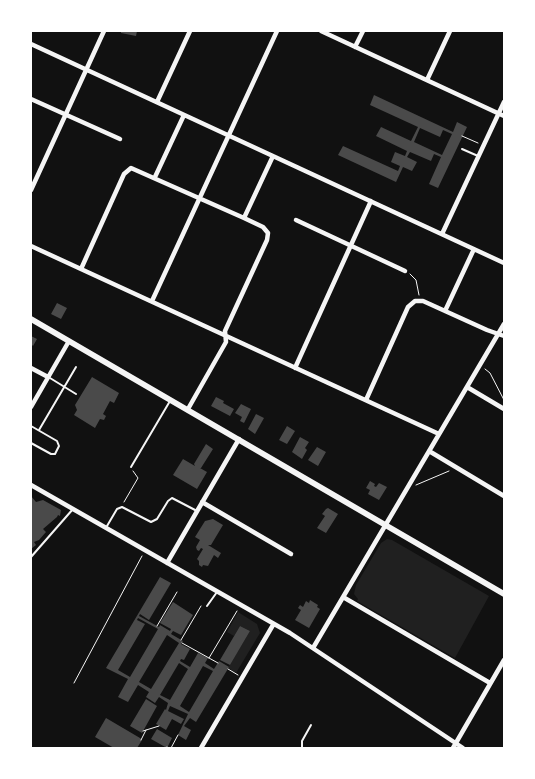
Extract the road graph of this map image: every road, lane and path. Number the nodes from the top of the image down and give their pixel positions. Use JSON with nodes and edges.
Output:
{"nodes":[{"id":1,"x":104,"y":31,"type":"edge"},
{"id":2,"x":190,"y":31,"type":"edge"},
{"id":3,"x":277,"y":31,"type":"edge"},
{"id":4,"x":321,"y":31,"type":"edge"},
{"id":5,"x":363,"y":31,"type":"edge"},
{"id":6,"x":450,"y":31,"type":"edge"},
{"id":7,"x":31,"y":44,"type":"edge"},
{"id":8,"x":355,"y":47,"type":"junction"},
{"id":9,"x":86,"y":69,"type":"junction"},
{"id":10,"x":427,"y":80,"type":"junction"},
{"id":11,"x":31,"y":99,"type":"edge"},
{"id":12,"x":157,"y":102,"type":"junction"},
{"id":13,"x":504,"y":102,"type":"edge"},
{"id":14,"x":498,"y":113,"type":"junction"},
{"id":15,"x":66,"y":115,"type":"junction"},
{"id":16,"x":184,"y":115,"type":"junction"},
{"id":17,"x":504,"y":116,"type":"edge"},
{"id":18,"x":229,"y":136,"type":"junction"},
{"id":19,"x":462,"y":136,"type":"dead end"},
{"id":20,"x":120,"y":139,"type":"dead end"},
{"id":21,"x":483,"y":146,"type":"junction"},
{"id":22,"x":462,"y":149,"type":"dead end"},
{"id":23,"x":273,"y":156,"type":"junction"},
{"id":24,"x":478,"y":156,"type":"junction"},
{"id":25,"x":155,"y":177,"type":"junction"},
{"id":26,"x":31,"y":190,"type":"edge"},
{"id":27,"x":200,"y":198,"type":"junction"},
{"id":28,"x":371,"y":202,"type":"junction"},
{"id":29,"x":244,"y":218,"type":"junction"},
{"id":30,"x":296,"y":220,"type":"dead end"},
{"id":31,"x":442,"y":234,"type":"junction"},
{"id":32,"x":31,"y":246,"type":"edge"},
{"id":33,"x":351,"y":246,"type":"junction"},
{"id":34,"x":474,"y":249,"type":"junction"},
{"id":35,"x":504,"y":263,"type":"edge"},
{"id":36,"x":81,"y":269,"type":"junction"},
{"id":37,"x":405,"y":270,"type":"dead end"},
{"id":38,"x":410,"y":274,"type":"dead end"},
{"id":39,"x":420,"y":295,"type":"dead end"},
{"id":40,"x":152,"y":302,"type":"junction"},
{"id":41,"x":445,"y":311,"type":"junction"},
{"id":42,"x":31,"y":319,"type":"edge"},
{"id":43,"x":504,"y":324,"type":"edge"},
{"id":44,"x":498,"y":334,"type":"junction"},
{"id":45,"x":225,"y":335,"type":"junction"},
{"id":46,"x":504,"y":336,"type":"edge"},
{"id":47,"x":69,"y":341,"type":"junction"},
{"id":48,"x":479,"y":366,"type":"junction"},
{"id":49,"x":76,"y":367,"type":"dead end"},
{"id":50,"x":31,"y":368,"type":"edge"},
{"id":51,"x":295,"y":368,"type":"junction"},
{"id":52,"x":48,"y":377,"type":"junction"},
{"id":53,"x":64,"y":387,"type":"junction"},
{"id":54,"x":467,"y":387,"type":"junction"},
{"id":55,"x":76,"y":394,"type":"dead end"},
{"id":56,"x":171,"y":399,"type":"junction"},
{"id":57,"x":366,"y":400,"type":"junction"},
{"id":58,"x":504,"y":400,"type":"edge"},
{"id":59,"x":31,"y":407,"type":"edge"},
{"id":60,"x":188,"y":409,"type":"junction"},
{"id":61,"x":504,"y":409,"type":"edge"},
{"id":62,"x":31,"y":426,"type":"edge"},
{"id":63,"x":39,"y":430,"type":"junction"},
{"id":64,"x":439,"y":434,"type":"junction"},
{"id":65,"x":239,"y":439,"type":"junction"},
{"id":66,"x":31,"y":443,"type":"edge"},
{"id":67,"x":429,"y":451,"type":"junction"},
{"id":68,"x":452,"y":465,"type":"junction"},
{"id":69,"x":131,"y":467,"type":"joint"},
{"id":70,"x":411,"y":483,"type":"junction"},
{"id":71,"x":31,"y":485,"type":"edge"},
{"id":72,"x":504,"y":496,"type":"edge"},
{"id":73,"x":202,"y":502,"type":"junction"},
{"id":74,"x":122,"y":507,"type":"junction"},
{"id":75,"x":73,"y":509,"type":"junction"},
{"id":76,"x":197,"y":511,"type":"junction"},
{"id":77,"x":386,"y":525,"type":"junction"},
{"id":78,"x":106,"y":528,"type":"junction"},
{"id":79,"x":145,"y":551,"type":"junction"},
{"id":80,"x":291,"y":554,"type":"dead end"},
{"id":81,"x":31,"y":557,"type":"edge"},
{"id":82,"x":167,"y":564,"type":"junction"},
{"id":83,"x":177,"y":592,"type":"dead end"},
{"id":84,"x":217,"y":592,"type":"junction"},
{"id":85,"x":504,"y":594,"type":"edge"},
{"id":86,"x":343,"y":597,"type":"junction"},
{"id":87,"x":201,"y":606,"type":"dead end"},
{"id":88,"x":207,"y":606,"type":"dead end"},
{"id":89,"x":237,"y":611,"type":"dead end"},
{"id":90,"x":273,"y":625,"type":"junction"},
{"id":91,"x":157,"y":626,"type":"dead end"},
{"id":92,"x":313,"y":648,"type":"junction"},
{"id":93,"x":209,"y":658,"type":"junction"},
{"id":94,"x":504,"y":660,"type":"edge"},
{"id":95,"x":218,"y":663,"type":"dead end"},
{"id":96,"x":228,"y":669,"type":"dead end"},
{"id":97,"x":238,"y":676,"type":"dead end"},
{"id":98,"x":74,"y":683,"type":"dead end"},
{"id":99,"x":490,"y":683,"type":"junction"},
{"id":100,"x":311,"y":725,"type":"dead end"},
{"id":101,"x":159,"y":726,"type":"dead end"},
{"id":102,"x":147,"y":730,"type":"junction"},
{"id":103,"x":143,"y":731,"type":"dead end"},
{"id":104,"x":178,"y":735,"type":"dead end"},
{"id":105,"x":141,"y":740,"type":"dead end"},
{"id":106,"x":454,"y":746,"type":"edge"},
{"id":107,"x":169,"y":747,"type":"edge"},
{"id":108,"x":201,"y":748,"type":"edge"},
{"id":109,"x":302,"y":748,"type":"edge"},
{"id":110,"x":463,"y":748,"type":"edge"}],
"edges":[{"from":1,"to":9,"type":"street"},
{"from":2,"to":12,"type":"street"},
{"from":3,"to":18,"type":"street"},
{"from":4,"to":8,"type":"street"},
{"from":5,"to":8,"type":"street"},
{"from":6,"to":10,"type":"street"},
{"from":7,"to":9,"type":"street"},
{"from":8,"to":10,"type":"street"},
{"from":9,"to":12,"type":"street"},
{"from":9,"to":15,"type":"street"},
{"from":10,"to":14,"type":"street"},
{"from":11,"to":15,"type":"street"},
{"from":12,"to":16,"type":"street"},
{"from":13,"to":14,"type":"street"},
{"from":14,"to":17,"type":"street"},
{"from":14,"to":21,"type":"street"},
{"from":15,"to":20,"type":"street"},
{"from":15,"to":26,"type":"street"},
{"from":16,"to":18,"type":"street"},
{"from":16,"to":25,"type":"street"},
{"from":18,"to":23,"type":"street"},
{"from":18,"to":27,"type":"street"},
{"from":19,"to":21,"type":"path"},
{"from":21,"to":24,"type":"street"},
{"from":22,"to":24,"type":"lane"},
{"from":23,"to":28,"type":"street"},
{"from":23,"to":29,"type":"street"},
{"from":24,"to":31,"type":"street"},
{"from":25,"to":27,"type":"street"},
{"from":25,"to":36,"type":"street"},
{"from":27,"to":29,"type":"street"},
{"from":27,"to":40,"type":"street"},
{"from":28,"to":31,"type":"street"},
{"from":28,"to":33,"type":"street"},
{"from":29,"to":45,"type":"street"},
{"from":30,"to":33,"type":"street"},
{"from":31,"to":34,"type":"street"},
{"from":32,"to":36,"type":"street"},
{"from":33,"to":37,"type":"street"},
{"from":33,"to":51,"type":"street"},
{"from":34,"to":35,"type":"street"},
{"from":34,"to":41,"type":"street"},
{"from":36,"to":40,"type":"street"},
{"from":38,"to":39,"type":"path"},
{"from":40,"to":45,"type":"street"},
{"from":41,"to":44,"type":"street"},
{"from":41,"to":57,"type":"street"},
{"from":42,"to":47,"type":"street"},
{"from":43,"to":44,"type":"street"},
{"from":44,"to":46,"type":"street"},
{"from":44,"to":48,"type":"street"},
{"from":45,"to":51,"type":"street"},
{"from":45,"to":60,"type":"street"},
{"from":47,"to":52,"type":"street"},
{"from":47,"to":56,"type":"street"},
{"from":48,"to":54,"type":"street"},
{"from":48,"to":58,"type":"path"},
{"from":49,"to":53,"type":"lane"},
{"from":50,"to":52,"type":"street"},
{"from":51,"to":57,"type":"street"},
{"from":52,"to":53,"type":"lane"},
{"from":52,"to":59,"type":"street"},
{"from":53,"to":55,"type":"lane"},
{"from":53,"to":63,"type":"lane"},
{"from":54,"to":61,"type":"street"},
{"from":54,"to":64,"type":"street"},
{"from":56,"to":60,"type":"street"},
{"from":56,"to":69,"type":"lane"},
{"from":57,"to":64,"type":"street"},
{"from":60,"to":65,"type":"street"},
{"from":62,"to":63,"type":"lane"},
{"from":63,"to":66,"type":"lane"},
{"from":64,"to":67,"type":"street"},
{"from":65,"to":73,"type":"street"},
{"from":65,"to":77,"type":"street"},
{"from":67,"to":68,"type":"street"},
{"from":67,"to":70,"type":"street"},
{"from":68,"to":70,"type":"path"},
{"from":68,"to":72,"type":"street"},
{"from":69,"to":74,"type":"path"},
{"from":70,"to":77,"type":"street"},
{"from":71,"to":75,"type":"street"},
{"from":73,"to":76,"type":"street"},
{"from":73,"to":80,"type":"street"},
{"from":74,"to":76,"type":"lane"},
{"from":74,"to":78,"type":"lane"},
{"from":75,"to":78,"type":"street"},
{"from":75,"to":81,"type":"lane"},
{"from":76,"to":82,"type":"street"},
{"from":77,"to":85,"type":"street"},
{"from":77,"to":86,"type":"street"},
{"from":78,"to":79,"type":"street"},
{"from":79,"to":82,"type":"street"},
{"from":79,"to":98,"type":"path"},
{"from":82,"to":84,"type":"street"},
{"from":83,"to":91,"type":"path"},
{"from":84,"to":88,"type":"lane"},
{"from":84,"to":90,"type":"street"},
{"from":86,"to":92,"type":"street"},
{"from":86,"to":99,"type":"street"},
{"from":87,"to":93,"type":"path"},
{"from":89,"to":93,"type":"path"},
{"from":90,"to":92,"type":"street"},
{"from":90,"to":108,"type":"street"},
{"from":92,"to":106,"type":"street"},
{"from":93,"to":95,"type":"path"},
{"from":94,"to":99,"type":"street"},
{"from":96,"to":97,"type":"path"},
{"from":99,"to":106,"type":"street"},
{"from":100,"to":109,"type":"lane"},
{"from":101,"to":102,"type":"path"},
{"from":102,"to":103,"type":"path"},
{"from":102,"to":105,"type":"path"},
{"from":104,"to":107,"type":"path"},
{"from":106,"to":110,"type":"street"}]}
